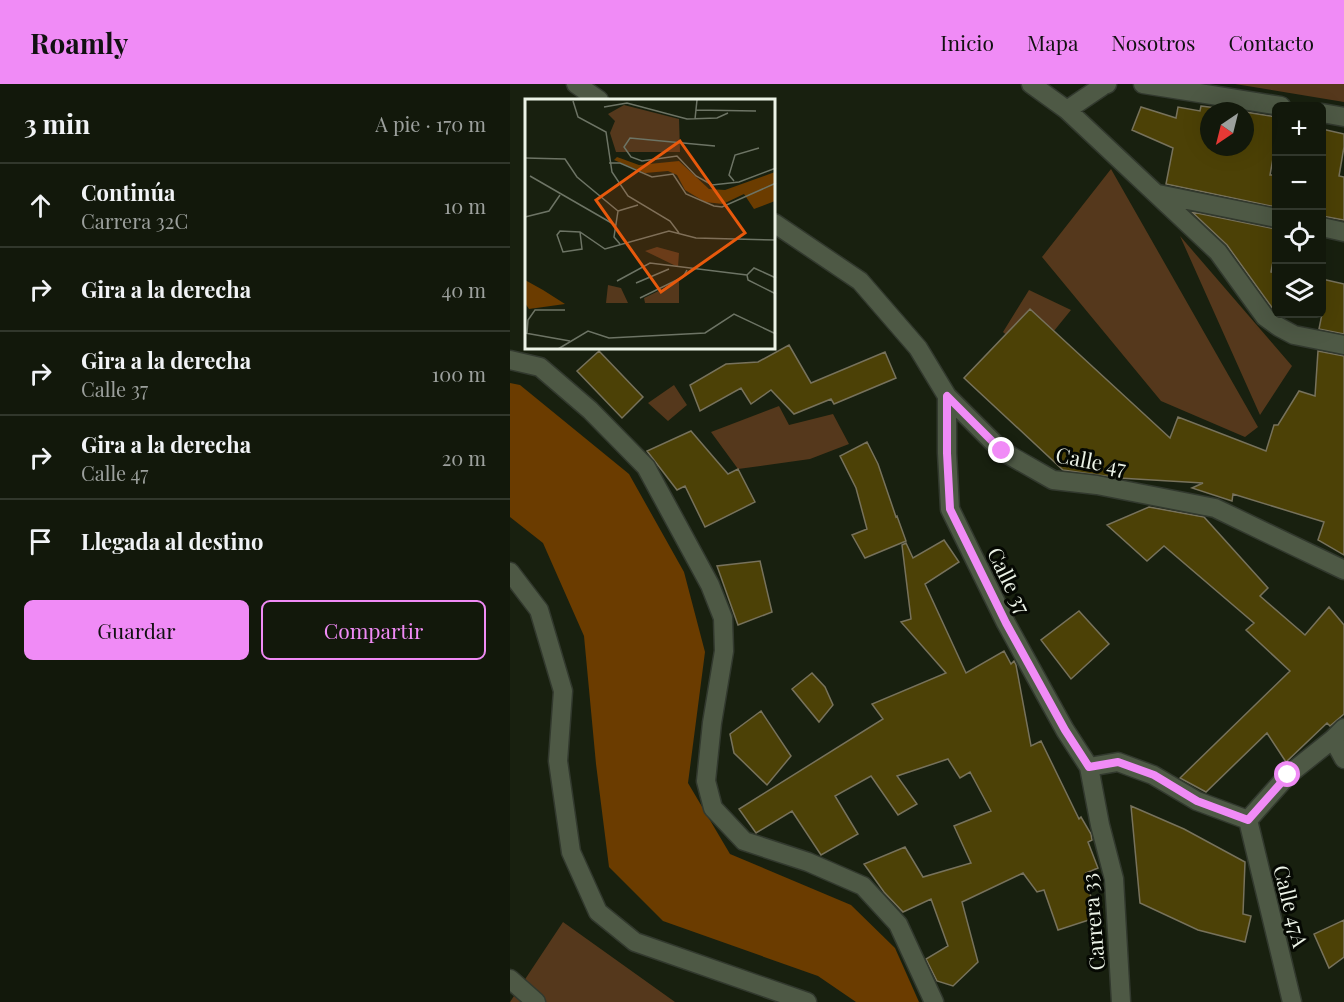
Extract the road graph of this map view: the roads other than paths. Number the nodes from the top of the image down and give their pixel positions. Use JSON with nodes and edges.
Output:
{"nodes":[{"id":1,"x":576,"y":84,"type":"edge"},
{"id":2,"x":1031,"y":84,"type":"edge"},
{"id":3,"x":1107,"y":84,"type":"edge"},
{"id":4,"x":1143,"y":84,"type":"edge"},
{"id":5,"x":598,"y":99,"type":"edge"},
{"id":6,"x":1272,"y":105,"type":"edge"},
{"id":7,"x":1066,"y":110,"type":"junction"},
{"id":8,"x":1326,"y":114,"type":"edge"},
{"id":9,"x":1344,"y":117,"type":"edge"},
{"id":10,"x":1156,"y":194,"type":"junction"},
{"id":11,"x":1272,"y":217,"type":"edge"},
{"id":12,"x":776,"y":224,"type":"edge"},
{"id":13,"x":1326,"y":228,"type":"edge"},
{"id":14,"x":1344,"y":232,"type":"edge"},
{"id":15,"x":1344,"y":345,"type":"edge"},
{"id":16,"x":510,"y":360,"type":"edge"},
{"id":17,"x":947,"y":396,"type":"junction"},
{"id":18,"x":1344,"y":570,"type":"edge"},
{"id":19,"x":510,"y":572,"type":"edge"},
{"id":20,"x":1339,"y":734,"type":"edge"},
{"id":21,"x":1344,"y":759,"type":"edge"},
{"id":22,"x":1089,"y":767,"type":"junction"},
{"id":23,"x":1248,"y":820,"type":"junction"},
{"id":24,"x":510,"y":980,"type":"edge"},
{"id":25,"x":536,"y":1002,"type":"edge"},
{"id":26,"x":807,"y":1002,"type":"edge"},
{"id":27,"x":934,"y":1002,"type":"edge"},
{"id":28,"x":1121,"y":1002,"type":"edge"},
{"id":29,"x":1292,"y":1002,"type":"edge"}],
"edges":[{"from":1,"to":5,"type":"street"},
{"from":2,"to":7,"type":"street"},
{"from":3,"to":7,"type":"street"},
{"from":4,"to":6,"type":"street"},
{"from":7,"to":10,"type":"street"},
{"from":8,"to":9,"type":"street"},
{"from":10,"to":11,"type":"street"},
{"from":10,"to":15,"type":"street"},
{"from":12,"to":17,"type":"street","name":"Calle 47"},
{"from":13,"to":14,"type":"street"},
{"from":16,"to":27,"type":"street"},
{"from":17,"to":18,"type":"street","name":"Calle 47"},
{"from":17,"to":22,"type":"street","name":"Calle 37"},
{"from":19,"to":26,"type":"street"},
{"from":20,"to":21,"type":"street"},
{"from":20,"to":23,"type":"street"},
{"from":22,"to":23,"type":"street"},
{"from":22,"to":28,"type":"street","name":"Carrera 33"},
{"from":23,"to":29,"type":"street","name":"Calle 47A"},
{"from":24,"to":25,"type":"street"}]}
